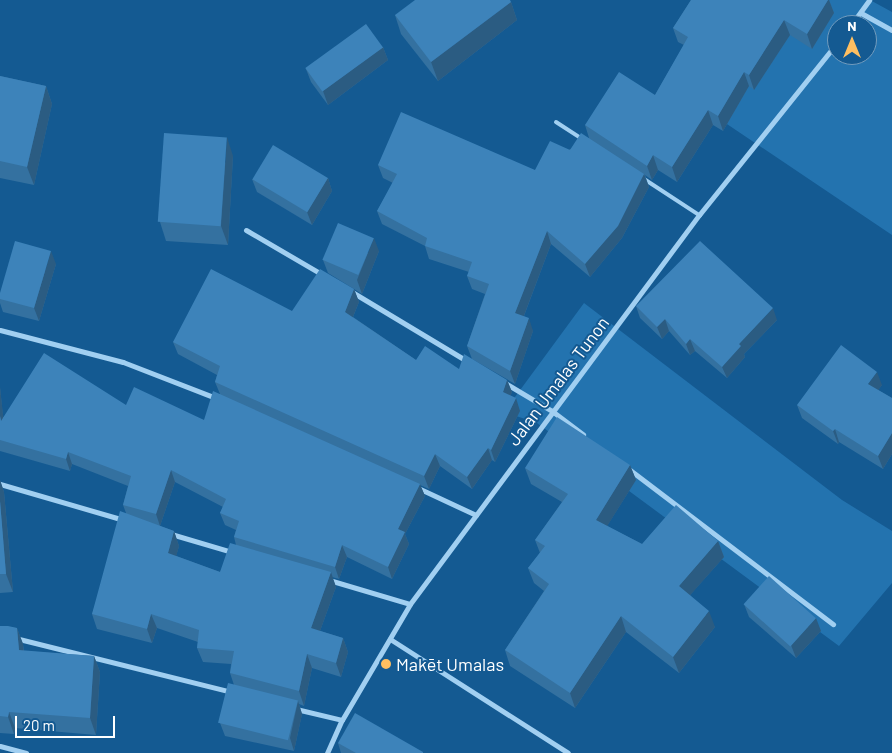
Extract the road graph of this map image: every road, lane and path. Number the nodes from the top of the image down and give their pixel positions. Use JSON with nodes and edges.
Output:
{"nodes":[{"id":1,"x":869,"y":0,"type":"edge"},
{"id":2,"x":861,"y":13,"type":"joint"},
{"id":3,"x":892,"y":30,"type":"edge"},
{"id":4,"x":827,"y":55,"type":"edge"},
{"id":5,"x":556,"y":122,"type":"dead end"},
{"id":6,"x":588,"y":142,"type":"edge"},
{"id":7,"x":636,"y":173,"type":"edge"},
{"id":8,"x":699,"y":215,"type":"junction"},
{"id":9,"x":246,"y":230,"type":"dead end"},
{"id":10,"x":331,"y":280,"type":"edge"},
{"id":11,"x":348,"y":290,"type":"edge"},
{"id":12,"x":0,"y":330,"type":"edge"},
{"id":13,"x":476,"y":366,"type":"edge"},
{"id":14,"x":501,"y":381,"type":"edge"},
{"id":15,"x":226,"y":402,"type":"edge"},
{"id":16,"x":552,"y":411,"type":"junction"},
{"id":17,"x":591,"y":441,"type":"edge"},
{"id":18,"x":622,"y":464,"type":"edge"},
{"id":19,"x":0,"y":484,"type":"edge"},
{"id":20,"x":414,"y":486,"type":"edge"},
{"id":21,"x":476,"y":515,"type":"junction"},
{"id":22,"x":134,"y":523,"type":"edge"},
{"id":23,"x":162,"y":531,"type":"edge"},
{"id":24,"x":238,"y":554,"type":"edge"},
{"id":25,"x":324,"y":579,"type":"edge"},
{"id":26,"x":410,"y":604,"type":"junction"},
{"id":27,"x":833,"y":624,"type":"dead end"},
{"id":28,"x":10,"y":637,"type":"edge"},
{"id":29,"x":390,"y":639,"type":"junction"},
{"id":30,"x":238,"y":693,"type":"edge"},
{"id":31,"x":285,"y":706,"type":"edge"},
{"id":32,"x":342,"y":720,"type":"junction"},
{"id":33,"x":0,"y":746,"type":"edge"},
{"id":34,"x":26,"y":753,"type":"edge"},
{"id":35,"x":327,"y":753,"type":"edge"},
{"id":36,"x":568,"y":753,"type":"edge"}],
"edges":[{"from":1,"to":2,"type":"street"},
{"from":2,"to":3,"type":"street"},
{"from":4,"to":8,"type":"street","name":"Jalan Umalas Tunon"},
{"from":5,"to":6,"type":"lane"},
{"from":7,"to":8,"type":"lane"},
{"from":8,"to":16,"type":"street","name":"Jalan Umalas Tunon"},
{"from":9,"to":10,"type":"street"},
{"from":11,"to":13,"type":"street"},
{"from":12,"to":15,"type":"street"},
{"from":14,"to":16,"type":"street"},
{"from":16,"to":17,"type":"street"},
{"from":16,"to":21,"type":"street","name":"Jalan Umalas Tunon"},
{"from":18,"to":27,"type":"street"},
{"from":19,"to":22,"type":"street"},
{"from":20,"to":21,"type":"street"},
{"from":21,"to":26,"type":"street","name":"Jalan Umalas Tunon"},
{"from":23,"to":24,"type":"street"},
{"from":25,"to":26,"type":"street"},
{"from":26,"to":29,"type":"street","name":"Jalan Umalas Tunon"},
{"from":28,"to":30,"type":"street"},
{"from":29,"to":32,"type":"street","name":"Jalan Umalas Tunon"},
{"from":29,"to":36,"type":"street"},
{"from":31,"to":32,"type":"street"},
{"from":32,"to":35,"type":"street","name":"Jalan Umalas Tunon"},
{"from":33,"to":34,"type":"street"}]}
